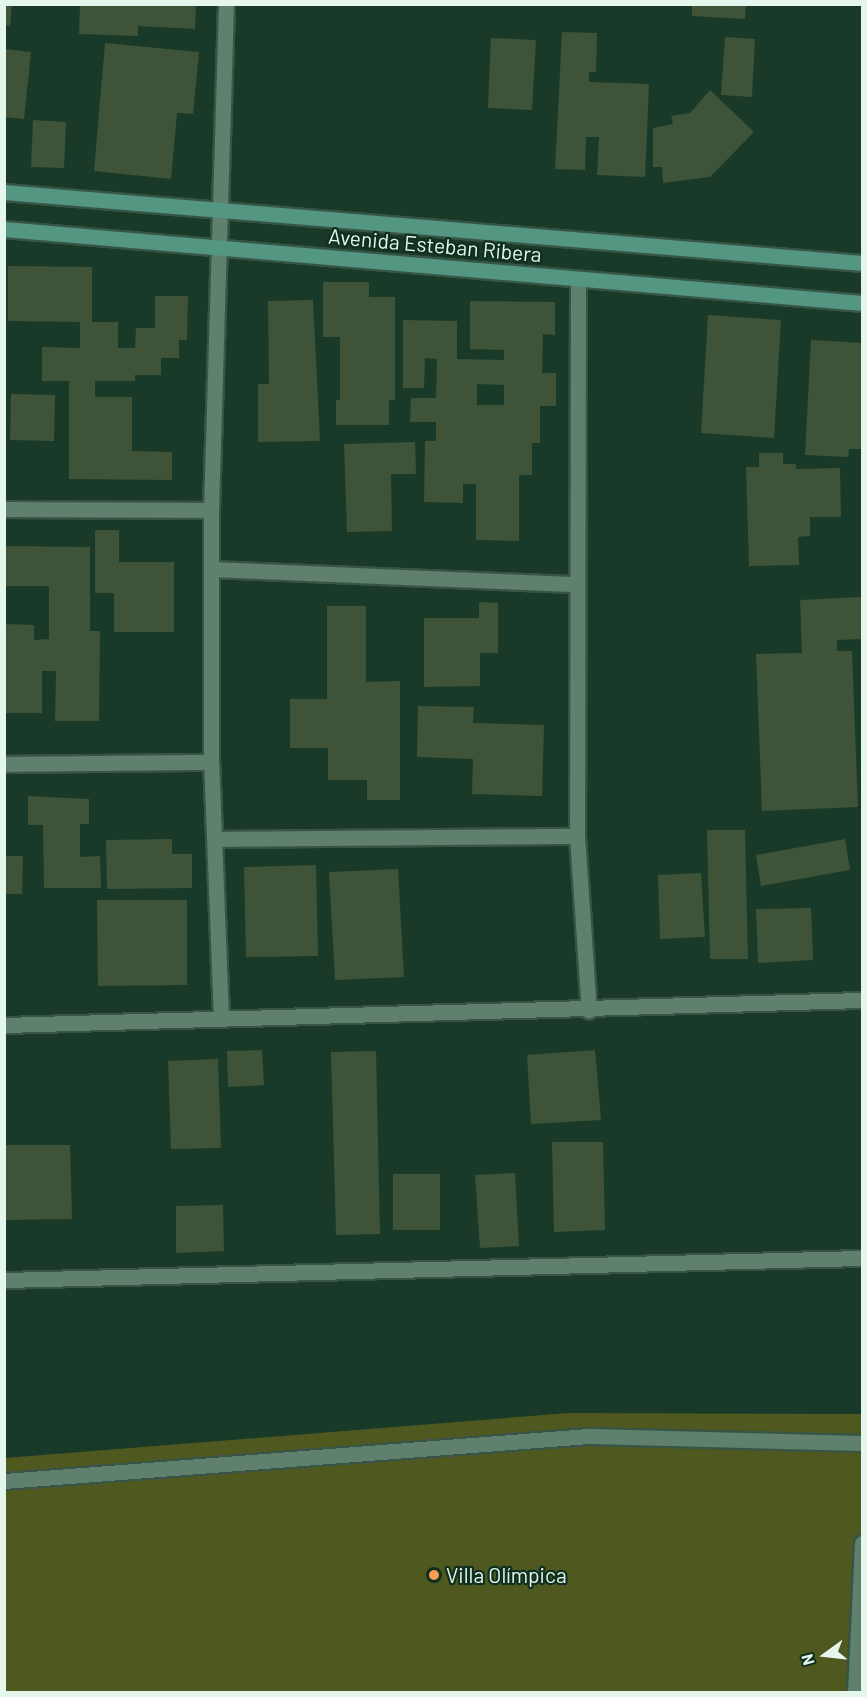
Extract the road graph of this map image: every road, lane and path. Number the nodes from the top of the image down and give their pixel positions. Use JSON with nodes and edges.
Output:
{"nodes":[{"id":1,"x":226,"y":4,"type":"edge"},
{"id":2,"x":4,"y":192,"type":"edge"},
{"id":3,"x":219,"y":209,"type":"junction"},
{"id":4,"x":4,"y":229,"type":"edge"},
{"id":5,"x":217,"y":246,"type":"junction"},
{"id":6,"x":862,"y":263,"type":"edge"},
{"id":7,"x":578,"y":279,"type":"junction"},
{"id":8,"x":862,"y":303,"type":"edge"},
{"id":9,"x":4,"y":509,"type":"edge"},
{"id":10,"x":212,"y":510,"type":"junction"},
{"id":11,"x":213,"y":569,"type":"junction"},
{"id":12,"x":576,"y":584,"type":"junction"},
{"id":13,"x":211,"y":762,"type":"junction"},
{"id":14,"x":4,"y":764,"type":"edge"},
{"id":15,"x":577,"y":836,"type":"junction"},
{"id":16,"x":215,"y":839,"type":"junction"},
{"id":17,"x":862,"y":1000,"type":"edge"},
{"id":18,"x":589,"y":1011,"type":"junction"},
{"id":19,"x":221,"y":1018,"type":"junction"},
{"id":20,"x":4,"y":1025,"type":"edge"},
{"id":21,"x":862,"y":1258,"type":"edge"},
{"id":22,"x":4,"y":1280,"type":"edge"},
{"id":23,"x":862,"y":1443,"type":"edge"},
{"id":24,"x":4,"y":1481,"type":"edge"},
{"id":25,"x":862,"y":1543,"type":"edge"},
{"id":26,"x":855,"y":1692,"type":"edge"}],
"edges":[{"from":1,"to":3,"type":"street"},
{"from":2,"to":3,"type":"main road","name":"Avenida Esteban Ribera"},
{"from":3,"to":5,"type":"street"},
{"from":3,"to":6,"type":"main road","name":"Avenida Esteban Ribera"},
{"from":4,"to":5,"type":"main road","name":"Avenida Esteban Ribera"},
{"from":5,"to":7,"type":"main road","name":"Avenida Esteban Ribera"},
{"from":5,"to":10,"type":"street"},
{"from":7,"to":8,"type":"main road","name":"Avenida Esteban Ribera"},
{"from":7,"to":12,"type":"street"},
{"from":9,"to":10,"type":"street"},
{"from":10,"to":11,"type":"street"},
{"from":11,"to":12,"type":"street"},
{"from":11,"to":13,"type":"street"},
{"from":12,"to":15,"type":"street"},
{"from":13,"to":14,"type":"street"},
{"from":13,"to":16,"type":"street"},
{"from":15,"to":16,"type":"street"},
{"from":15,"to":18,"type":"street"},
{"from":16,"to":19,"type":"street"},
{"from":17,"to":18,"type":"street"},
{"from":18,"to":19,"type":"street"},
{"from":19,"to":20,"type":"street"},
{"from":21,"to":22,"type":"street"},
{"from":23,"to":24,"type":"street"},
{"from":25,"to":26,"type":"street"}]}
